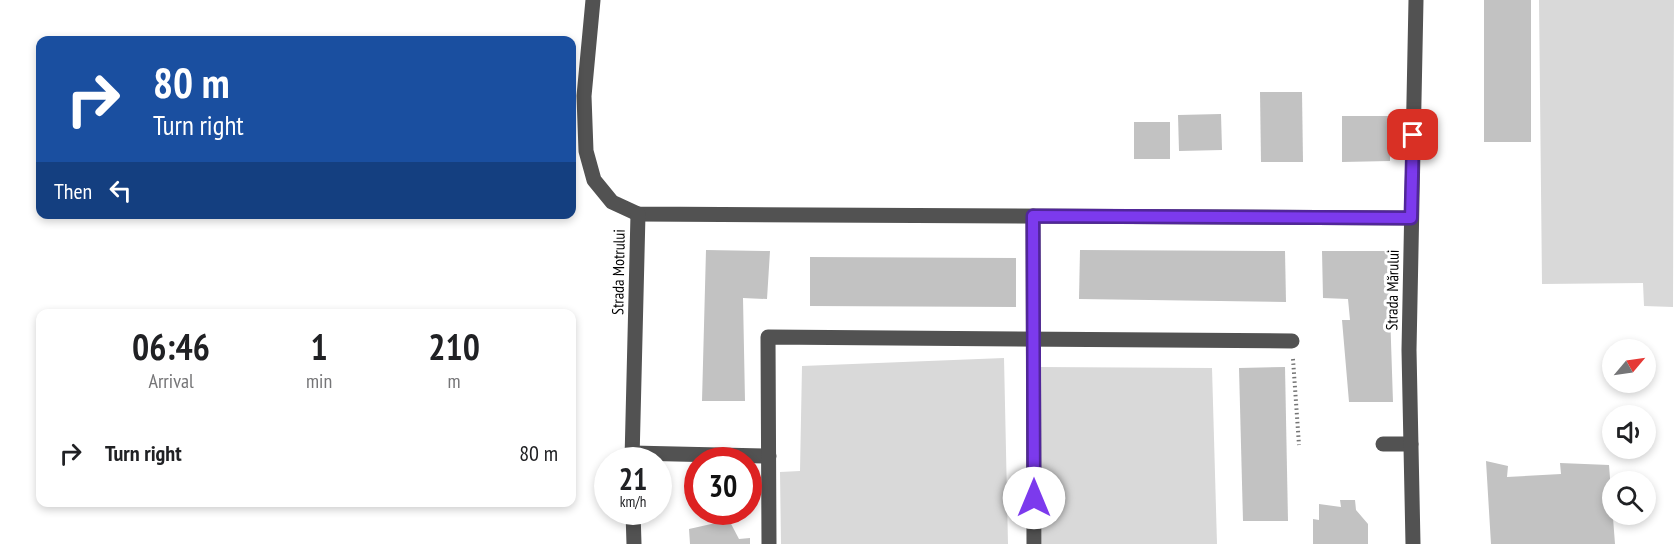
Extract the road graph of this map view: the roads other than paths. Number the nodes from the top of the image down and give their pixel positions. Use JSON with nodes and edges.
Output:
{"nodes":[{"id":1,"x":593,"y":0,"type":"edge"},
{"id":2,"x":1416,"y":0,"type":"edge"},
{"id":3,"x":638,"y":214,"type":"junction"},
{"id":4,"x":1033,"y":216,"type":"junction"},
{"id":5,"x":1411,"y":218,"type":"junction"},
{"id":6,"x":1034,"y":339,"type":"junction"},
{"id":7,"x":1292,"y":341,"type":"road end"},
{"id":8,"x":1383,"y":444,"type":"dead end"},
{"id":9,"x":1411,"y":444,"type":"junction"},
{"id":10,"x":632,"y":447,"type":"edge"},
{"id":11,"x":769,"y":456,"type":"junction"},
{"id":12,"x":672,"y":457,"type":"edge"},
{"id":13,"x":633,"y":525,"type":"edge"},
{"id":14,"x":634,"y":544,"type":"edge"},
{"id":15,"x":770,"y":544,"type":"edge"},
{"id":16,"x":1034,"y":544,"type":"edge"},
{"id":17,"x":1413,"y":544,"type":"edge"}],
"edges":[{"from":1,"to":3,"type":"street","name":"Strada Motrului"},
{"from":2,"to":5,"type":"street","name":"Strada Mărului"},
{"from":3,"to":4,"type":"street"},
{"from":3,"to":10,"type":"street","name":"Strada Motrului"},
{"from":4,"to":5,"type":"street"},
{"from":4,"to":6,"type":"street"},
{"from":5,"to":9,"type":"street","name":"Strada Mărului"},
{"from":6,"to":7,"type":"street"},
{"from":6,"to":11,"type":"street"},
{"from":6,"to":16,"type":"street"},
{"from":8,"to":9,"type":"street"},
{"from":9,"to":17,"type":"street","name":"Strada Mărului"},
{"from":11,"to":12,"type":"street"},
{"from":11,"to":15,"type":"street"},
{"from":13,"to":14,"type":"street"}]}
